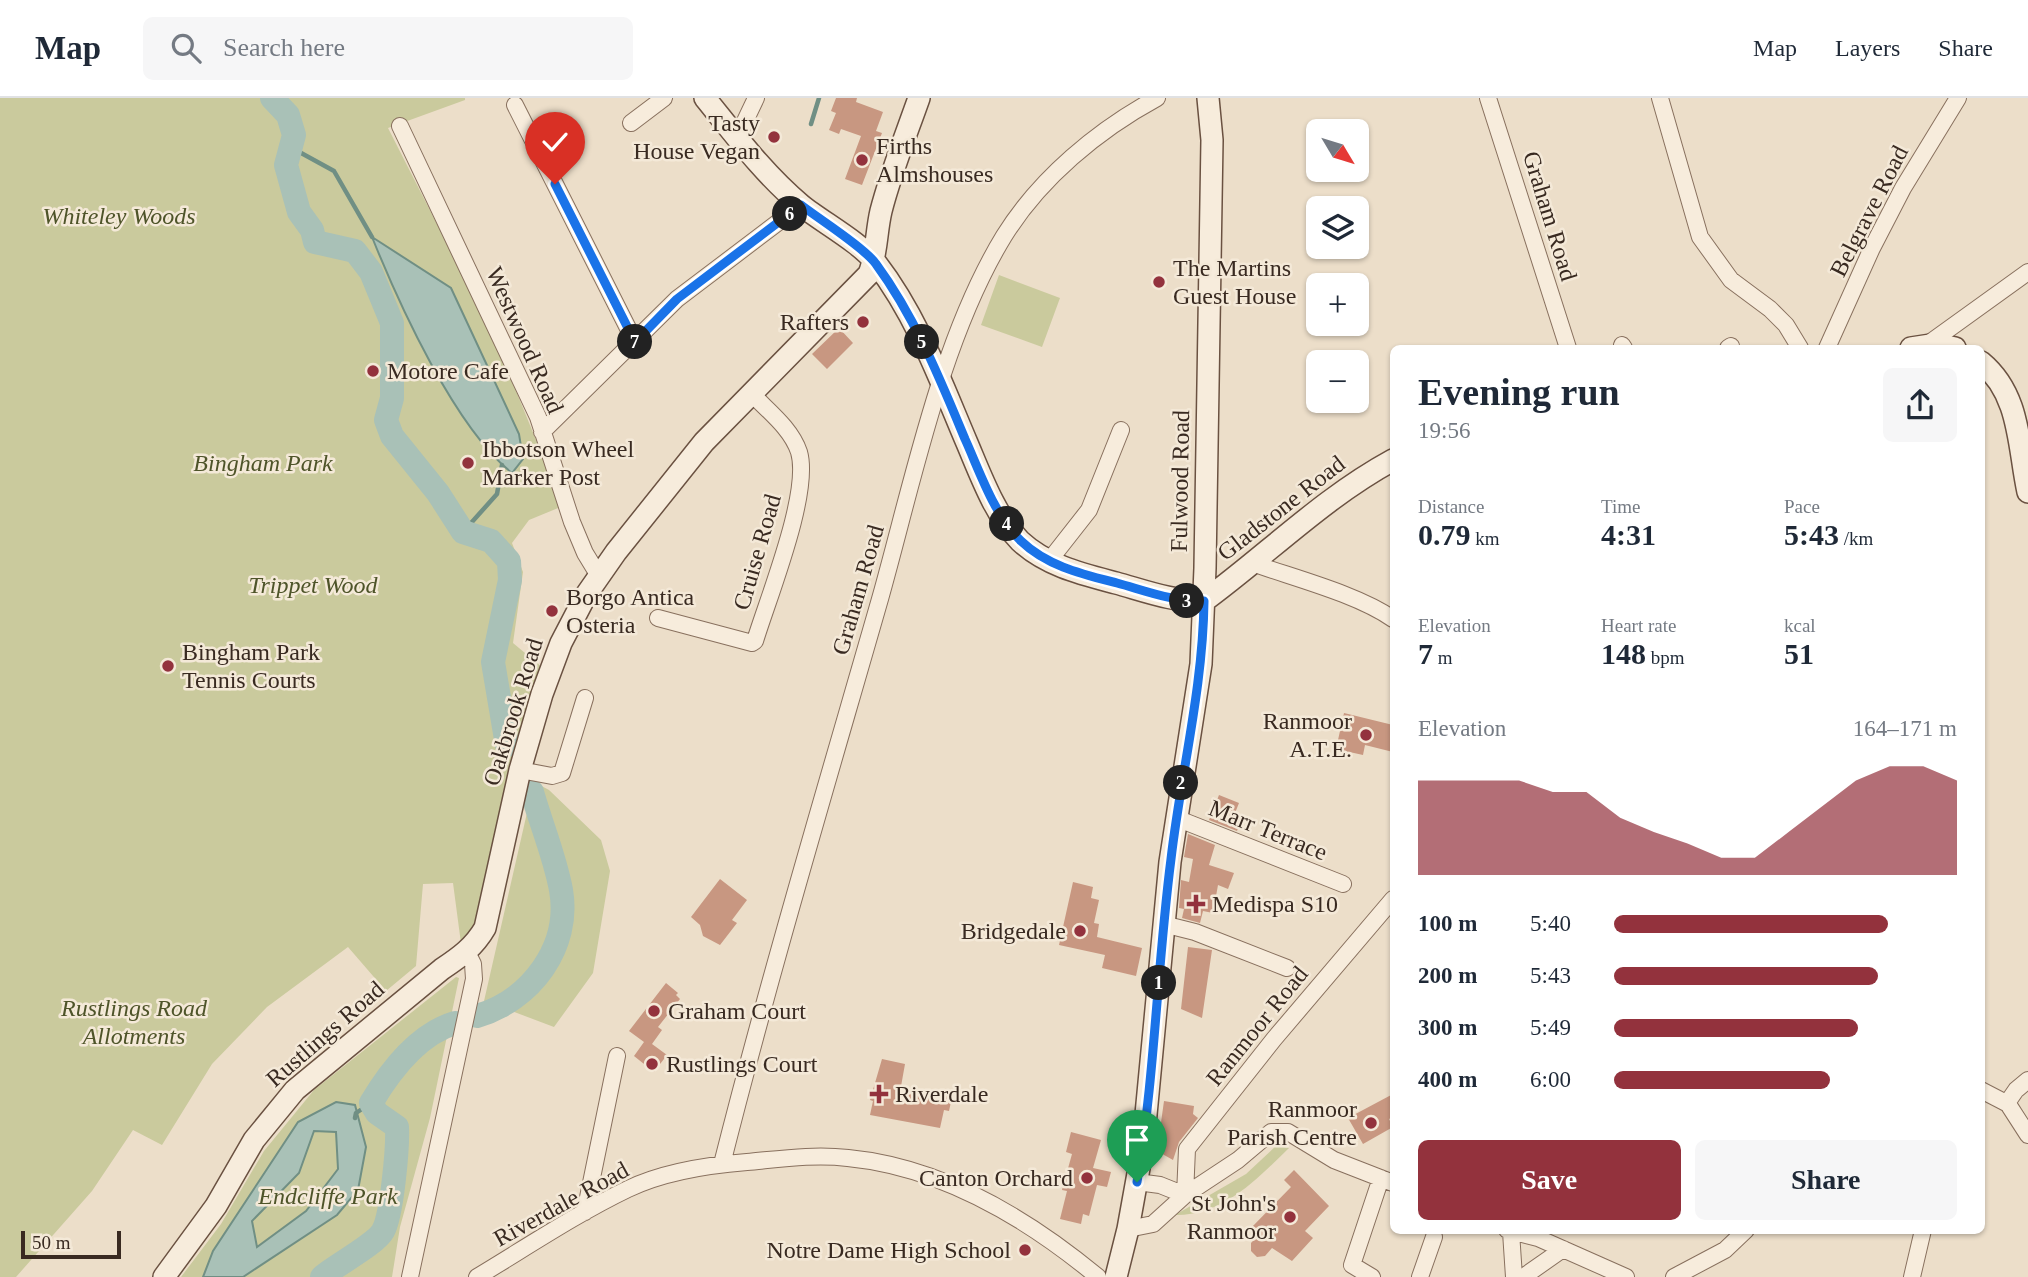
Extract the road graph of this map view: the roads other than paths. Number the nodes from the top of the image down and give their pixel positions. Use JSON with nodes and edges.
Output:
{"nodes":[{"id":1,"x":664,"y":98,"type":"edge"},
{"id":2,"x":705,"y":98,"type":"edge"},
{"id":3,"x":756,"y":98,"type":"edge"},
{"id":4,"x":919,"y":98,"type":"edge"},
{"id":5,"x":1157,"y":98,"type":"edge"},
{"id":6,"x":1208,"y":98,"type":"edge"},
{"id":7,"x":1488,"y":98,"type":"edge"},
{"id":8,"x":1660,"y":98,"type":"edge"},
{"id":9,"x":1958,"y":98,"type":"edge"},
{"id":10,"x":515,"y":105,"type":"dead end"},
{"id":11,"x":631,"y":123,"type":"dead end"},
{"id":12,"x":400,"y":126,"type":"dead end"},
{"id":13,"x":737,"y":138,"type":"junction"},
{"id":14,"x":801,"y":205,"type":"junction"},
{"id":15,"x":874,"y":261,"type":"junction"},
{"id":16,"x":2028,"y":272,"type":"edge"},
{"id":17,"x":641,"y":336,"type":"junction"},
{"id":18,"x":1567,"y":345,"type":"edge"},
{"id":19,"x":1798,"y":345,"type":"edge"},
{"id":20,"x":1828,"y":345,"type":"edge"},
{"id":21,"x":1921,"y":345,"type":"edge"},
{"id":22,"x":1985,"y":367,"type":"edge"},
{"id":23,"x":941,"y":382,"type":"junction"},
{"id":24,"x":751,"y":393,"type":"junction"},
{"id":25,"x":1121,"y":430,"type":"dead end"},
{"id":26,"x":541,"y":432,"type":"junction"},
{"id":27,"x":2025,"y":452,"type":"edge"},
{"id":28,"x":1390,"y":462,"type":"edge"},
{"id":29,"x":2028,"y":492,"type":"edge"},
{"id":30,"x":1049,"y":561,"type":"junction"},
{"id":31,"x":1252,"y":563,"type":"junction"},
{"id":32,"x":599,"y":576,"type":"junction"},
{"id":33,"x":1204,"y":601,"type":"junction"},
{"id":34,"x":1390,"y":617,"type":"edge"},
{"id":35,"x":659,"y":618,"type":"dead end"},
{"id":36,"x":586,"y":698,"type":"dead end"},
{"id":37,"x":520,"y":769,"type":"junction"},
{"id":38,"x":1176,"y":818,"type":"junction"},
{"id":39,"x":1343,"y":884,"type":"dead end"},
{"id":40,"x":1390,"y":903,"type":"edge"},
{"id":41,"x":1163,"y":924,"type":"junction"},
{"id":42,"x":467,"y":952,"type":"junction"},
{"id":43,"x":1287,"y":968,"type":"dead end"},
{"id":44,"x":617,"y":1056,"type":"dead end"},
{"id":45,"x":2028,"y":1080,"type":"edge"},
{"id":46,"x":1985,"y":1092,"type":"edge"},
{"id":47,"x":2007,"y":1103,"type":"junction"},
{"id":48,"x":2028,"y":1135,"type":"edge"},
{"id":49,"x":722,"y":1164,"type":"junction"},
{"id":50,"x":1387,"y":1181,"type":"edge"},
{"id":51,"x":1137,"y":1182,"type":"junction"},
{"id":52,"x":1185,"y":1195,"type":"junction"},
{"id":53,"x":585,"y":1212,"type":"junction"},
{"id":54,"x":1128,"y":1230,"type":"junction"},
{"id":55,"x":1509,"y":1234,"type":"edge"},
{"id":56,"x":1521,"y":1234,"type":"edge"},
{"id":57,"x":1741,"y":1234,"type":"edge"},
{"id":58,"x":1922,"y":1234,"type":"edge"},
{"id":59,"x":1434,"y":1237,"type":"dead end"},
{"id":60,"x":1563,"y":1249,"type":"junction"},
{"id":61,"x":164,"y":1277,"type":"edge"},
{"id":62,"x":410,"y":1277,"type":"edge"},
{"id":63,"x":477,"y":1277,"type":"edge"},
{"id":64,"x":1098,"y":1277,"type":"edge"},
{"id":65,"x":1116,"y":1277,"type":"edge"},
{"id":66,"x":1372,"y":1277,"type":"edge"},
{"id":67,"x":1420,"y":1277,"type":"edge"},
{"id":68,"x":1514,"y":1277,"type":"edge"},
{"id":69,"x":1523,"y":1277,"type":"edge"},
{"id":70,"x":1626,"y":1277,"type":"edge"},
{"id":71,"x":1674,"y":1277,"type":"edge"},
{"id":72,"x":1912,"y":1277,"type":"edge"}],
"edges":[{"from":1,"to":11,"type":"street"},
{"from":2,"to":13,"type":"street"},
{"from":3,"to":13,"type":"street"},
{"from":4,"to":15,"type":"street"},
{"from":5,"to":23,"type":"street","name":"Graham Road"},
{"from":6,"to":33,"type":"street","name":"Fulwood Road"},
{"from":7,"to":18,"type":"street","name":"Graham Road"},
{"from":8,"to":19,"type":"street"},
{"from":9,"to":20,"type":"street","name":"Belgrave Road"},
{"from":10,"to":17,"type":"street"},
{"from":12,"to":26,"type":"street","name":"Westwood Road"},
{"from":13,"to":14,"type":"street"},
{"from":14,"to":15,"type":"street"},
{"from":14,"to":17,"type":"street"},
{"from":15,"to":23,"type":"street"},
{"from":15,"to":24,"type":"street","name":"Oakbrook Road"},
{"from":16,"to":21,"type":"street"},
{"from":17,"to":26,"type":"street"},
{"from":22,"to":27,"type":"street"},
{"from":23,"to":30,"type":"street"},
{"from":23,"to":49,"type":"street","name":"Graham Road"},
{"from":24,"to":32,"type":"street","name":"Oakbrook Road"},
{"from":24,"to":35,"type":"street","name":"Cruise Road"},
{"from":25,"to":30,"type":"street"},
{"from":26,"to":32,"type":"street","name":"Westwood Road"},
{"from":27,"to":29,"type":"street"},
{"from":28,"to":31,"type":"street","name":"Gladstone Road"},
{"from":30,"to":33,"type":"street"},
{"from":31,"to":33,"type":"street","name":"Gladstone Road"},
{"from":31,"to":34,"type":"street"},
{"from":32,"to":37,"type":"street","name":"Oakbrook Road"},
{"from":33,"to":38,"type":"street","name":"Fulwood Road"},
{"from":36,"to":37,"type":"street"},
{"from":37,"to":42,"type":"street","name":"Oakbrook Road"},
{"from":38,"to":39,"type":"street","name":"Marr Terrace"},
{"from":38,"to":41,"type":"street","name":"Fulwood Road"},
{"from":40,"to":52,"type":"street","name":"Ranmoor Road"},
{"from":41,"to":43,"type":"street"},
{"from":41,"to":51,"type":"street","name":"Fulwood Road"},
{"from":42,"to":61,"type":"street","name":"Rustlings Road"},
{"from":42,"to":62,"type":"street"},
{"from":44,"to":53,"type":"street"},
{"from":45,"to":47,"type":"street"},
{"from":46,"to":47,"type":"street"},
{"from":47,"to":48,"type":"street"},
{"from":49,"to":53,"type":"street","name":"Riverdale Road"},
{"from":49,"to":64,"type":"street","name":"Riverdale Road"},
{"from":50,"to":52,"type":"street"},
{"from":50,"to":66,"type":"street"},
{"from":51,"to":52,"type":"street"},
{"from":51,"to":54,"type":"street","name":"Fulwood Road"},
{"from":52,"to":54,"type":"street"},
{"from":53,"to":63,"type":"street","name":"Riverdale Road"},
{"from":54,"to":65,"type":"street","name":"Fulwood Road"},
{"from":55,"to":68,"type":"street"},
{"from":56,"to":60,"type":"street"},
{"from":57,"to":71,"type":"street"},
{"from":58,"to":72,"type":"street"},
{"from":59,"to":67,"type":"street"},
{"from":60,"to":69,"type":"street"},
{"from":60,"to":70,"type":"street"}]}
